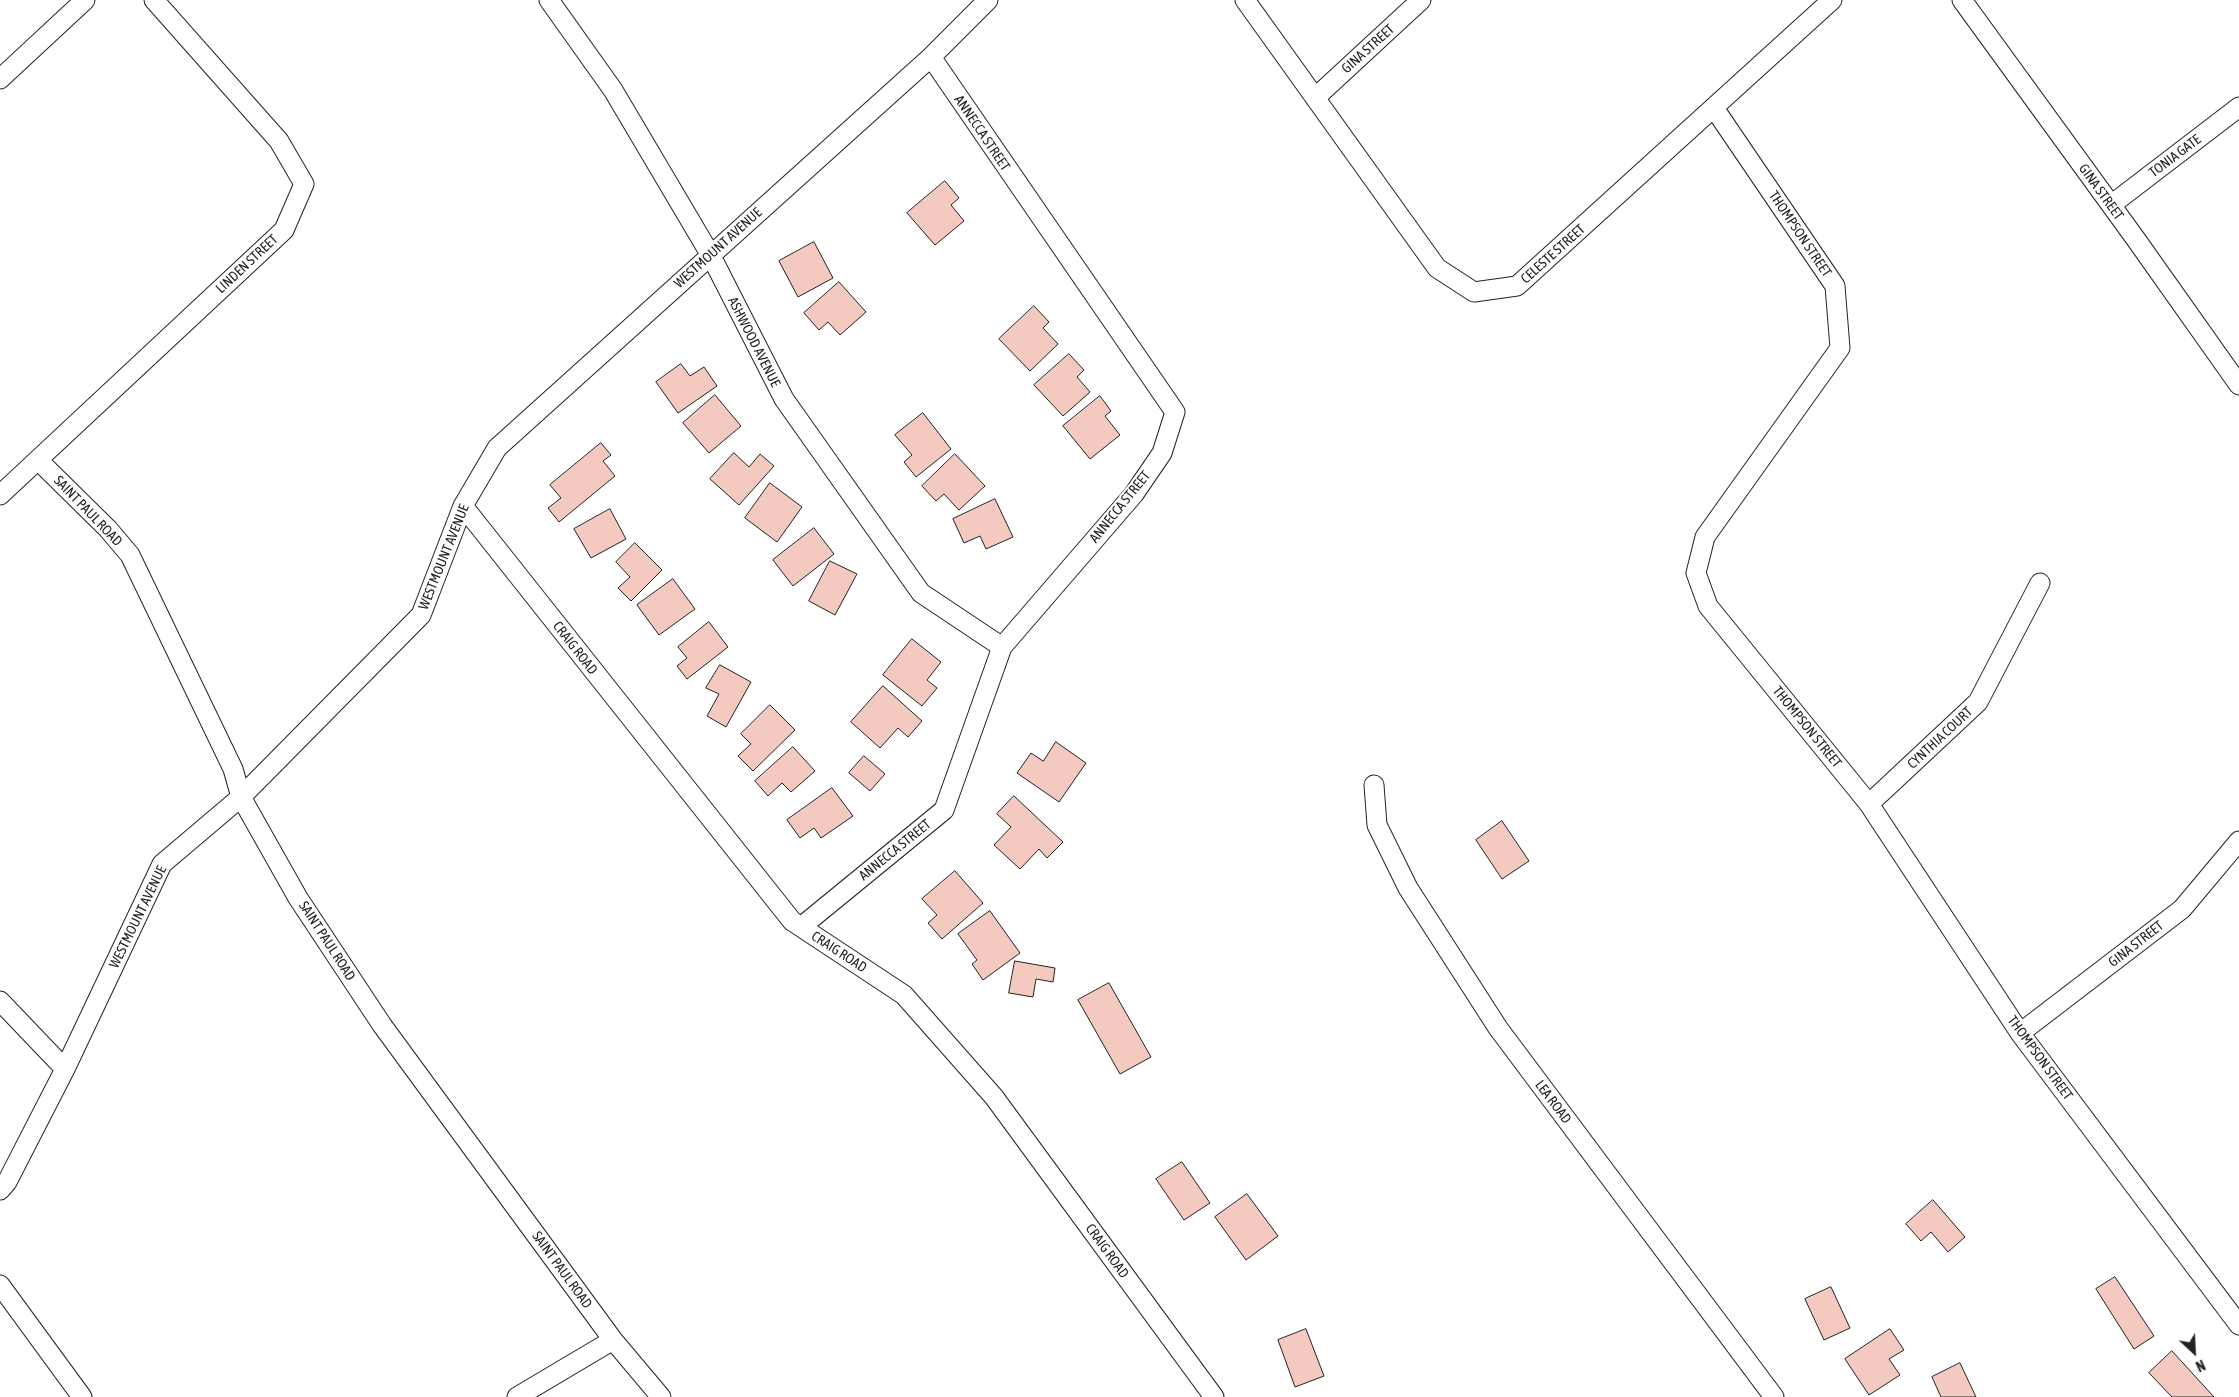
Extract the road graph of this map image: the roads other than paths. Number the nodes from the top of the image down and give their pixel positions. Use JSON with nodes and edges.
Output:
{"nodes":[{"id":1,"x":85,"y":0,"type":"edge"},
{"id":2,"x":154,"y":0,"type":"edge"},
{"id":3,"x":549,"y":0,"type":"edge"},
{"id":4,"x":988,"y":0,"type":"edge"},
{"id":5,"x":1245,"y":0,"type":"edge"},
{"id":6,"x":1421,"y":0,"type":"edge"},
{"id":7,"x":1832,"y":0,"type":"edge"},
{"id":8,"x":1962,"y":0,"type":"edge"},
{"id":9,"x":930,"y":57,"type":"junction"},
{"id":10,"x":0,"y":79,"type":"edge"},
{"id":11,"x":1315,"y":98,"type":"junction"},
{"id":12,"x":2239,"y":107,"type":"edge"},
{"id":13,"x":1714,"y":108,"type":"junction"},
{"id":14,"x":2111,"y":205,"type":"junction"},
{"id":15,"x":710,"y":254,"type":"junction"},
{"id":16,"x":2239,"y":385,"type":"edge"},
{"id":17,"x":38,"y":460,"type":"junction"},
{"id":18,"x":0,"y":496,"type":"edge"},
{"id":19,"x":463,"y":506,"type":"junction"},
{"id":20,"x":2040,"y":583,"type":"dead end"},
{"id":21,"x":1002,"y":647,"type":"junction"},
{"id":22,"x":1374,"y":785,"type":"dead end"},
{"id":23,"x":241,"y":797,"type":"junction"},
{"id":24,"x":1869,"y":804,"type":"junction"},
{"id":25,"x":2239,"y":841,"type":"edge"},
{"id":26,"x":801,"y":927,"type":"junction"},
{"id":27,"x":0,"y":1001,"type":"edge"},
{"id":28,"x":2020,"y":1033,"type":"junction"},
{"id":29,"x":65,"y":1069,"type":"junction"},
{"id":30,"x":0,"y":1190,"type":"edge"},
{"id":31,"x":0,"y":1285,"type":"edge"},
{"id":32,"x":2239,"y":1325,"type":"edge"},
{"id":33,"x":613,"y":1340,"type":"junction"},
{"id":34,"x":82,"y":1397,"type":"edge"},
{"id":35,"x":517,"y":1397,"type":"edge"},
{"id":36,"x":661,"y":1397,"type":"edge"},
{"id":37,"x":1214,"y":1397,"type":"edge"},
{"id":38,"x":1774,"y":1397,"type":"edge"}],
"edges":[{"from":1,"to":10,"type":"street"},
{"from":2,"to":17,"type":"street","name":"LINDEN STREET"},
{"from":3,"to":15,"type":"street","name":"ASHWOOD AVENUE"},
{"from":4,"to":9,"type":"street","name":"WESTMOUNT AVENUE"},
{"from":5,"to":11,"type":"street","name":"CELESTE STREET"},
{"from":6,"to":11,"type":"street","name":"GINA STREET"},
{"from":7,"to":13,"type":"street","name":"CELESTE STREET"},
{"from":8,"to":14,"type":"street","name":"GINA STREET"},
{"from":9,"to":15,"type":"street","name":"WESTMOUNT AVENUE"},
{"from":9,"to":21,"type":"street","name":"ANNECCA STREET"},
{"from":11,"to":13,"type":"street","name":"CELESTE STREET"},
{"from":12,"to":14,"type":"street","name":"TONIA GATE"},
{"from":13,"to":24,"type":"street","name":"THOMPSON STREET"},
{"from":14,"to":16,"type":"street","name":"GINA STREET"},
{"from":15,"to":19,"type":"street","name":"WESTMOUNT AVENUE"},
{"from":15,"to":21,"type":"street","name":"ASHWOOD AVENUE"},
{"from":17,"to":18,"type":"street","name":"LINDEN STREET"},
{"from":17,"to":23,"type":"street","name":"SAINT PAUL ROAD"},
{"from":19,"to":23,"type":"street","name":"WESTMOUNT AVENUE"},
{"from":19,"to":26,"type":"street","name":"CRAIG ROAD"},
{"from":20,"to":24,"type":"street","name":"CYNTHIA COURT"},
{"from":21,"to":26,"type":"street","name":"ANNECCA STREET"},
{"from":22,"to":38,"type":"street","name":"LEA ROAD"},
{"from":23,"to":29,"type":"street","name":"WESTMOUNT AVENUE"},
{"from":23,"to":33,"type":"street","name":"SAINT PAUL ROAD"},
{"from":24,"to":28,"type":"street","name":"THOMPSON STREET"},
{"from":25,"to":28,"type":"street","name":"GINA STREET"},
{"from":26,"to":37,"type":"street","name":"CRAIG ROAD"},
{"from":27,"to":29,"type":"street"},
{"from":28,"to":32,"type":"street","name":"THOMPSON STREET"},
{"from":29,"to":30,"type":"street","name":"WESTMOUNT AVENUE"},
{"from":31,"to":34,"type":"street"},
{"from":33,"to":35,"type":"street"},
{"from":33,"to":36,"type":"street","name":"SAINT PAUL ROAD"}]}
